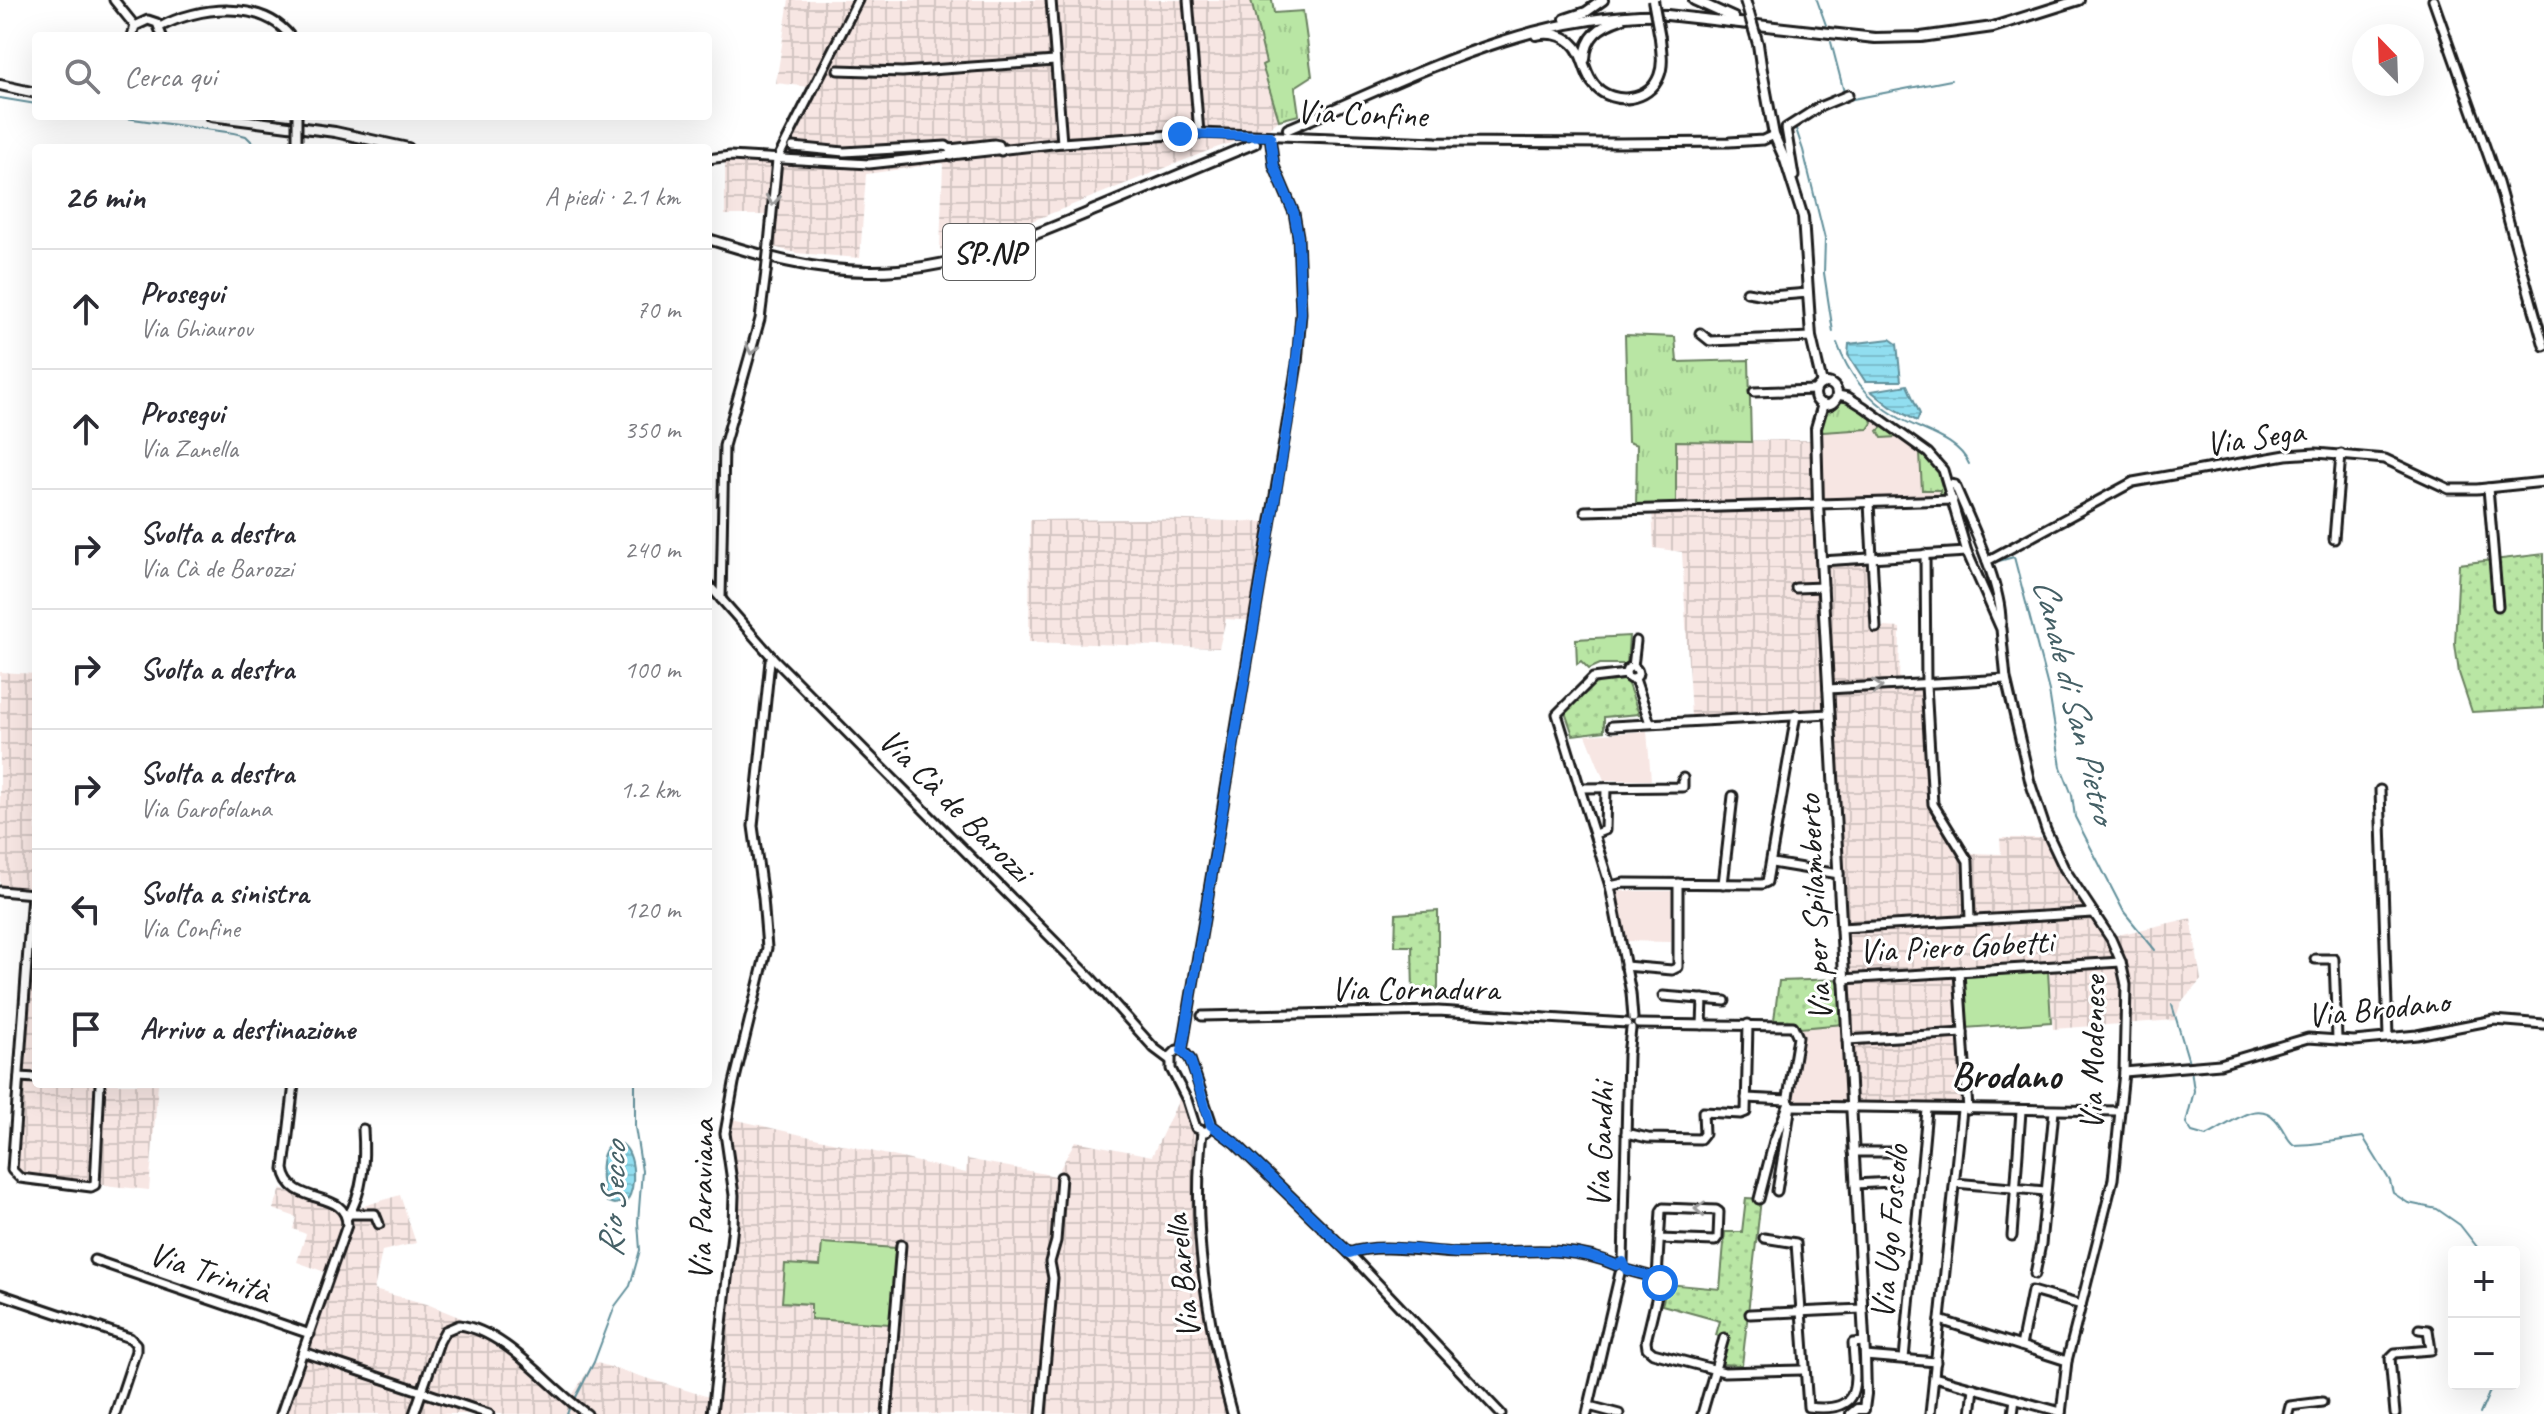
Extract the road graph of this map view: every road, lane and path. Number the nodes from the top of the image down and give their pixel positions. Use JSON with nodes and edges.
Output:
{"nodes":[{"id":1,"x":114,"y":0,"type":"edge"},
{"id":2,"x":858,"y":0,"type":"edge"},
{"id":3,"x":1051,"y":0,"type":"edge"},
{"id":4,"x":1188,"y":0,"type":"edge"},
{"id":5,"x":1603,"y":0,"type":"edge"},
{"id":6,"x":1653,"y":0,"type":"edge"},
{"id":7,"x":1694,"y":0,"type":"edge"},
{"id":8,"x":1745,"y":0,"type":"edge"},
{"id":9,"x":2079,"y":0,"type":"edge"},
{"id":10,"x":2433,"y":0,"type":"edge"},
{"id":11,"x":1644,"y":14,"type":"junction"},
{"id":12,"x":1746,"y":22,"type":"junction"},
{"id":13,"x":135,"y":26,"type":"junction"},
{"id":14,"x":133,"y":32,"type":"edge"},
{"id":15,"x":161,"y":32,"type":"edge"},
{"id":16,"x":286,"y":32,"type":"edge"},
{"id":17,"x":1500,"y":42,"type":"junction"},
{"id":18,"x":1055,"y":61,"type":"junction"},
{"id":19,"x":1584,"y":64,"type":"junction"},
{"id":20,"x":838,"y":70,"type":"dead end"},
{"id":21,"x":1421,"y":73,"type":"junction"},
{"id":22,"x":0,"y":85,"type":"edge"},
{"id":23,"x":32,"y":92,"type":"edge"},
{"id":24,"x":1846,"y":96,"type":"dead end"},
{"id":25,"x":242,"y":120,"type":"edge"},
{"id":26,"x":297,"y":120,"type":"edge"},
{"id":27,"x":1288,"y":129,"type":"tunnel mouth"},
{"id":28,"x":1199,"y":133,"type":"junction"},
{"id":29,"x":1774,"y":135,"type":"junction"},
{"id":30,"x":1270,"y":136,"type":"junction"},
{"id":31,"x":1062,"y":143,"type":"junction"},
{"id":32,"x":1255,"y":143,"type":"tunnel mouth"},
{"id":33,"x":297,"y":144,"type":"edge"},
{"id":34,"x":390,"y":144,"type":"edge"},
{"id":35,"x":793,"y":147,"type":"dead end"},
{"id":36,"x":844,"y":152,"type":"junction"},
{"id":37,"x":950,"y":152,"type":"junction"},
{"id":38,"x":778,"y":157,"type":"junction"},
{"id":39,"x":712,"y":158,"type":"edge"},
{"id":40,"x":844,"y":163,"type":"junction"},
{"id":41,"x":1798,"y":202,"type":"junction"},
{"id":42,"x":712,"y":240,"type":"edge"},
{"id":43,"x":1747,"y":292,"type":"dead end"},
{"id":44,"x":1808,"y":293,"type":"junction"},
{"id":45,"x":1700,"y":333,"type":"dead end"},
{"id":46,"x":1811,"y":337,"type":"junction"},
{"id":47,"x":2544,"y":346,"type":"edge"},
{"id":48,"x":1819,"y":387,"type":"junction"},
{"id":49,"x":1754,"y":392,"type":"dead end"},
{"id":50,"x":1837,"y":395,"type":"junction"},
{"id":51,"x":1823,"y":404,"type":"junction"},
{"id":52,"x":2341,"y":454,"type":"junction"},
{"id":53,"x":2544,"y":482,"type":"edge"},
{"id":54,"x":1949,"y":484,"type":"junction"},
{"id":55,"x":2488,"y":488,"type":"junction"},
{"id":56,"x":1953,"y":500,"type":"junction"},
{"id":57,"x":1869,"y":503,"type":"junction"},
{"id":58,"x":1818,"y":504,"type":"junction"},
{"id":59,"x":1585,"y":511,"type":"dead end"},
{"id":60,"x":2334,"y":539,"type":"dead end"},
{"id":61,"x":1967,"y":552,"type":"junction"},
{"id":62,"x":1925,"y":554,"type":"junction"},
{"id":63,"x":1873,"y":558,"type":"junction"},
{"id":64,"x":1821,"y":561,"type":"junction"},
{"id":65,"x":1987,"y":561,"type":"junction"},
{"id":66,"x":1823,"y":587,"type":"junction"},
{"id":67,"x":1796,"y":588,"type":"dead end"},
{"id":68,"x":712,"y":589,"type":"edge"},
{"id":69,"x":721,"y":599,"type":"junction"},
{"id":70,"x":2498,"y":606,"type":"dead end"},
{"id":71,"x":1876,"y":628,"type":"dead end"},
{"id":72,"x":2001,"y":629,"type":"junction"},
{"id":73,"x":1636,"y":641,"type":"dead end"},
{"id":74,"x":772,"y":657,"type":"junction"},
{"id":75,"x":1633,"y":667,"type":"junction"},
{"id":76,"x":1626,"y":674,"type":"junction"},
{"id":77,"x":1635,"y":679,"type":"junction"},
{"id":78,"x":2006,"y":679,"type":"junction"},
{"id":79,"x":1926,"y":685,"type":"junction"},
{"id":80,"x":1828,"y":689,"type":"junction"},
{"id":81,"x":1829,"y":714,"type":"junction"},
{"id":82,"x":1796,"y":715,"type":"junction"},
{"id":83,"x":1650,"y":723,"type":"junction"},
{"id":84,"x":1612,"y":726,"type":"dead end"},
{"id":85,"x":1683,"y":778,"type":"dead end"},
{"id":86,"x":1580,"y":788,"type":"junction"},
{"id":87,"x":1606,"y":788,"type":"junction"},
{"id":88,"x":2380,"y":790,"type":"dead end"},
{"id":89,"x":1733,"y":796,"type":"dead end"},
{"id":90,"x":1595,"y":834,"type":"junction"},
{"id":91,"x":1772,"y":863,"type":"junction"},
{"id":92,"x":1839,"y":874,"type":"junction"},
{"id":93,"x":1678,"y":883,"type":"junction"},
{"id":94,"x":1723,"y":884,"type":"junction"},
{"id":95,"x":1610,"y":886,"type":"junction"},
{"id":96,"x":0,"y":891,"type":"edge"},
{"id":97,"x":32,"y":894,"type":"edge"},
{"id":98,"x":2093,"y":913,"type":"junction"},
{"id":99,"x":32,"y":918,"type":"edge"},
{"id":100,"x":1970,"y":920,"type":"junction"},
{"id":101,"x":1841,"y":928,"type":"junction"},
{"id":102,"x":2315,"y":959,"type":"dead end"},
{"id":103,"x":2121,"y":962,"type":"junction"},
{"id":104,"x":1625,"y":966,"type":"junction"},
{"id":105,"x":1959,"y":972,"type":"junction"},
{"id":106,"x":1843,"y":979,"type":"junction"},
{"id":107,"x":1663,"y":996,"type":"dead end"},
{"id":108,"x":1703,"y":999,"type":"junction"},
{"id":109,"x":1725,"y":1001,"type":"dead end"},
{"id":110,"x":1202,"y":1016,"type":"dead end"},
{"id":111,"x":1632,"y":1024,"type":"junction"},
{"id":112,"x":1748,"y":1024,"type":"junction"},
{"id":113,"x":2544,"y":1024,"type":"edge"},
{"id":114,"x":1702,"y":1025,"type":"junction"},
{"id":115,"x":1963,"y":1033,"type":"junction"},
{"id":116,"x":2388,"y":1037,"type":"junction"},
{"id":117,"x":2337,"y":1039,"type":"junction"},
{"id":118,"x":1847,"y":1040,"type":"junction"},
{"id":119,"x":1182,"y":1051,"type":"junction"},
{"id":120,"x":1170,"y":1060,"type":"junction"},
{"id":121,"x":2124,"y":1072,"type":"junction"},
{"id":122,"x":19,"y":1077,"type":"junction"},
{"id":123,"x":32,"y":1078,"type":"edge"},
{"id":124,"x":100,"y":1088,"type":"edge"},
{"id":125,"x":294,"y":1088,"type":"edge"},
{"id":126,"x":1746,"y":1098,"type":"junction"},
{"id":127,"x":1789,"y":1103,"type":"junction"},
{"id":128,"x":1851,"y":1108,"type":"junction"},
{"id":129,"x":1927,"y":1110,"type":"junction"},
{"id":130,"x":1965,"y":1110,"type":"junction"},
{"id":131,"x":2021,"y":1111,"type":"junction"},
{"id":132,"x":2054,"y":1111,"type":"junction"},
{"id":133,"x":2119,"y":1111,"type":"junction"},
{"id":134,"x":1211,"y":1125,"type":"junction"},
{"id":135,"x":363,"y":1129,"type":"dead end"},
{"id":136,"x":1202,"y":1132,"type":"junction"},
{"id":137,"x":1626,"y":1133,"type":"junction"},
{"id":138,"x":1853,"y":1152,"type":"junction"},
{"id":139,"x":1895,"y":1152,"type":"dead end"},
{"id":140,"x":1061,"y":1177,"type":"dead end"},
{"id":141,"x":1892,"y":1182,"type":"dead end"},
{"id":142,"x":1955,"y":1183,"type":"junction"},
{"id":143,"x":1855,"y":1184,"type":"junction"},
{"id":144,"x":2015,"y":1188,"type":"junction"},
{"id":145,"x":1777,"y":1191,"type":"dead end"},
{"id":146,"x":2045,"y":1191,"type":"junction"},
{"id":147,"x":1759,"y":1199,"type":"dead end"},
{"id":148,"x":348,"y":1216,"type":"junction"},
{"id":149,"x":379,"y":1224,"type":"dead end"},
{"id":150,"x":2012,"y":1236,"type":"dead end"},
{"id":151,"x":1764,"y":1238,"type":"dead end"},
{"id":152,"x":1659,"y":1239,"type":"junction"},
{"id":153,"x":901,"y":1245,"type":"dead end"},
{"id":154,"x":1349,"y":1253,"type":"junction"},
{"id":155,"x":94,"y":1260,"type":"dead end"},
{"id":156,"x":1622,"y":1267,"type":"junction"},
{"id":157,"x":2035,"y":1274,"type":"dead end"},
{"id":158,"x":1657,"y":1278,"type":"junction"},
{"id":159,"x":0,"y":1294,"type":"edge"},
{"id":160,"x":2081,"y":1305,"type":"junction"},
{"id":161,"x":1862,"y":1309,"type":"junction"},
{"id":162,"x":1800,"y":1313,"type":"junction"},
{"id":163,"x":1750,"y":1314,"type":"dead end"},
{"id":164,"x":1940,"y":1320,"type":"junction"},
{"id":165,"x":2419,"y":1329,"type":"dead end"},
{"id":166,"x":310,"y":1334,"type":"junction"},
{"id":167,"x":1724,"y":1338,"type":"dead end"},
{"id":168,"x":1864,"y":1342,"type":"junction"},
{"id":169,"x":2021,"y":1346,"type":"junction"},
{"id":170,"x":303,"y":1352,"type":"junction"},
{"id":171,"x":1865,"y":1356,"type":"junction"},
{"id":172,"x":1904,"y":1359,"type":"junction"},
{"id":173,"x":2067,"y":1361,"type":"junction"},
{"id":174,"x":1936,"y":1362,"type":"junction"},
{"id":175,"x":1713,"y":1369,"type":"junction"},
{"id":176,"x":1803,"y":1370,"type":"junction"},
{"id":177,"x":1934,"y":1377,"type":"junction"},
{"id":178,"x":1974,"y":1388,"type":"junction"},
{"id":179,"x":422,"y":1392,"type":"junction"},
{"id":180,"x":2015,"y":1399,"type":"junction"},
{"id":181,"x":2322,"y":1402,"type":"dead end"},
{"id":182,"x":1588,"y":1410,"type":"edge"},
{"id":183,"x":1866,"y":1412,"type":"edge"},
{"id":184,"x":2061,"y":1413,"type":"edge"},
{"id":185,"x":115,"y":1414,"type":"edge"},
{"id":186,"x":281,"y":1414,"type":"edge"},
{"id":187,"x":414,"y":1414,"type":"edge"},
{"id":188,"x":489,"y":1414,"type":"edge"},
{"id":189,"x":587,"y":1414,"type":"edge"},
{"id":190,"x":712,"y":1414,"type":"edge"},
{"id":191,"x":887,"y":1414,"type":"edge"},
{"id":192,"x":1041,"y":1414,"type":"edge"},
{"id":193,"x":1232,"y":1414,"type":"edge"},
{"id":194,"x":1501,"y":1414,"type":"edge"},
{"id":195,"x":1619,"y":1414,"type":"edge"},
{"id":196,"x":1702,"y":1414,"type":"edge"},
{"id":197,"x":1851,"y":1414,"type":"edge"},
{"id":198,"x":1930,"y":1414,"type":"edge"},
{"id":199,"x":1971,"y":1414,"type":"edge"},
{"id":200,"x":2013,"y":1414,"type":"edge"},
{"id":201,"x":2288,"y":1414,"type":"edge"},
{"id":202,"x":2395,"y":1414,"type":"edge"}],
"edges":[{"from":1,"to":13,"type":"street"},
{"from":2,"to":38,"type":"street"},
{"from":3,"to":18,"type":"street"},
{"from":4,"to":28,"type":"street"},
{"from":5,"to":17,"type":"main road"},
{"from":6,"to":19,"type":"main road","bridge":true},
{"from":7,"to":12,"type":"main road"},
{"from":8,"to":29,"type":"main road","bridge":true},
{"from":9,"to":12,"type":"main road"},
{"from":10,"to":47,"type":"street"},
{"from":11,"to":12,"type":"main road"},
{"from":11,"to":17,"type":"main road"},
{"from":11,"to":19,"type":"main road"},
{"from":13,"to":14,"type":"street"},
{"from":13,"to":15,"type":"street"},
{"from":15,"to":16,"type":"street"},
{"from":17,"to":21,"type":"main road"},
{"from":18,"to":20,"type":"street"},
{"from":18,"to":31,"type":"street"},
{"from":19,"to":21,"type":"main road"},
{"from":21,"to":27,"type":"main road"},
{"from":22,"to":23,"type":"main road"},
{"from":24,"to":41,"type":"street"},
{"from":25,"to":34,"type":"main road"},
{"from":26,"to":33,"type":"street","bridge":true},
{"from":28,"to":30,"type":"street","name":"Via Confine"},
{"from":28,"to":31,"type":"street","name":"Via Confine"},
{"from":29,"to":30,"type":"street","name":"Via Confine"},
{"from":29,"to":41,"type":"main road"},
{"from":30,"to":119,"type":"street"},
{"from":31,"to":37,"type":"street","name":"Via Confine"},
{"from":32,"to":42,"type":"main road","number":"SP.NP"},
{"from":35,"to":36,"type":"street"},
{"from":36,"to":37,"type":"street"},
{"from":36,"to":40,"type":"street"},
{"from":37,"to":40,"type":"street","name":"Via Confine"},
{"from":38,"to":39,"type":"street","name":"Via Confine"},
{"from":38,"to":40,"type":"street","name":"Via Confine"},
{"from":38,"to":69,"type":"street","one_way":true,"bridge":true},
{"from":41,"to":44,"type":"main road"},
{"from":43,"to":44,"type":"street"},
{"from":44,"to":46,"type":"main road"},
{"from":45,"to":46,"type":"street"},
{"from":46,"to":48,"type":"main road"},
{"from":48,"to":49,"type":"street"},
{"from":48,"to":50,"type":"main road"},
{"from":48,"to":51,"type":"main road"},
{"from":50,"to":51,"type":"main road"},
{"from":50,"to":54,"type":"street","name":"Via Modenese"},
{"from":51,"to":58,"type":"main road","name":"Via per Spilamberto"},
{"from":52,"to":55,"type":"street","name":"Via Sega"},
{"from":52,"to":60,"type":"street"},
{"from":52,"to":65,"type":"street","name":"Via Sega"},
{"from":53,"to":55,"type":"street","name":"Via Sega"},
{"from":54,"to":56,"type":"street","name":"Via Modenese"},
{"from":54,"to":65,"type":"street"},
{"from":55,"to":70,"type":"street"},
{"from":56,"to":57,"type":"street"},
{"from":56,"to":61,"type":"street","name":"Via Modenese"},
{"from":57,"to":58,"type":"street"},
{"from":57,"to":63,"type":"street"},
{"from":58,"to":59,"type":"street"},
{"from":58,"to":64,"type":"main road","name":"Via per Spilamberto"},
{"from":61,"to":62,"type":"street"},
{"from":61,"to":72,"type":"street","name":"Via Modenese"},
{"from":62,"to":63,"type":"street"},
{"from":62,"to":79,"type":"street"},
{"from":63,"to":64,"type":"street"},
{"from":63,"to":71,"type":"street"},
{"from":64,"to":66,"type":"main road","name":"Via per Spilamberto"},
{"from":65,"to":72,"type":"street"},
{"from":66,"to":67,"type":"street"},
{"from":66,"to":80,"type":"main road","name":"Via per Spilamberto"},
{"from":68,"to":69,"type":"street","name":"Via Cà de Barozzi"},
{"from":69,"to":74,"type":"street","name":"Via Cà de Barozzi"},
{"from":72,"to":78,"type":"street","name":"Via Modenese"},
{"from":73,"to":75,"type":"street"},
{"from":74,"to":120,"type":"street","name":"Via Cà de Barozzi"},
{"from":74,"to":190,"type":"street","name":"Via Paraviana"},
{"from":75,"to":76,"type":"street"},
{"from":75,"to":77,"type":"street"},
{"from":76,"to":77,"type":"street"},
{"from":76,"to":86,"type":"street","name":"Via Gandhi"},
{"from":77,"to":83,"type":"street"},
{"from":78,"to":79,"type":"street"},
{"from":78,"to":98,"type":"street","name":"Via Modenese"},
{"from":80,"to":79,"type":"street","one_way":true},
{"from":79,"to":100,"type":"street"},
{"from":80,"to":81,"type":"main road","name":"Via per Spilamberto"},
{"from":81,"to":82,"type":"street"},
{"from":81,"to":92,"type":"main road","name":"Via per Spilamberto"},
{"from":82,"to":83,"type":"street"},
{"from":82,"to":91,"type":"street"},
{"from":83,"to":84,"type":"street"},
{"from":85,"to":87,"type":"street"},
{"from":86,"to":87,"type":"street"},
{"from":86,"to":90,"type":"street","name":"Via Gandhi"},
{"from":87,"to":90,"type":"street"},
{"from":88,"to":116,"type":"street"},
{"from":89,"to":94,"type":"street"},
{"from":90,"to":95,"type":"street","name":"Via Gandhi"},
{"from":91,"to":92,"type":"street"},
{"from":91,"to":94,"type":"street"},
{"from":92,"to":101,"type":"main road","name":"Via per Spilamberto"},
{"from":93,"to":94,"type":"street"},
{"from":93,"to":95,"type":"street"},
{"from":93,"to":104,"type":"street"},
{"from":95,"to":104,"type":"street","name":"Via Gandhi"},
{"from":96,"to":97,"type":"street"},
{"from":98,"to":100,"type":"street"},
{"from":98,"to":103,"type":"street","name":"Via Modenese"},
{"from":99,"to":122,"type":"street"},
{"from":100,"to":101,"type":"street"},
{"from":101,"to":106,"type":"main road","name":"Via per Spilamberto"},
{"from":102,"to":117,"type":"street"},
{"from":103,"to":105,"type":"street","name":"Via Piero Gobetti"},
{"from":103,"to":121,"type":"street","name":"Via Modenese"},
{"from":104,"to":111,"type":"street","name":"Via Gandhi"},
{"from":105,"to":106,"type":"street","name":"Via Piero Gobetti"},
{"from":105,"to":115,"type":"street"},
{"from":106,"to":118,"type":"main road","name":"Via per Spilamberto"},
{"from":107,"to":108,"type":"street"},
{"from":108,"to":109,"type":"street"},
{"from":108,"to":114,"type":"street"},
{"from":110,"to":111,"type":"street","name":"Via Cornadura"},
{"from":111,"to":114,"type":"street","name":"Via Cornadura"},
{"from":111,"to":137,"type":"street","name":"Via Gandhi"},
{"from":112,"to":114,"type":"street","name":"Via Cornadura"},
{"from":112,"to":126,"type":"street"},
{"from":112,"to":127,"type":"street","name":"Via Cornadura"},
{"from":113,"to":116,"type":"street","name":"Via Brodano"},
{"from":115,"to":118,"type":"street"},
{"from":115,"to":130,"type":"street"},
{"from":116,"to":117,"type":"street","name":"Via Brodano"},
{"from":117,"to":121,"type":"street","name":"Via Brodano"},
{"from":118,"to":128,"type":"main road","name":"Via per Spilamberto"},
{"from":119,"to":120,"type":"street"},
{"from":119,"to":134,"type":"street"},
{"from":120,"to":136,"type":"street"},
{"from":121,"to":133,"type":"street","name":"Via Modenese"},
{"from":122,"to":123,"type":"street"},
{"from":122,"to":124,"type":"street"},
{"from":125,"to":148,"type":"street"},
{"from":126,"to":127,"type":"street"},
{"from":126,"to":137,"type":"street"},
{"from":127,"to":128,"type":"street"},
{"from":127,"to":145,"type":"street"},
{"from":127,"to":147,"type":"street"},
{"from":128,"to":129,"type":"street"},
{"from":128,"to":138,"type":"main road","name":"Via per Spilamberto"},
{"from":129,"to":130,"type":"street"},
{"from":129,"to":172,"type":"street","name":"Via Ugo Foscolo"},
{"from":130,"to":131,"type":"street"},
{"from":130,"to":142,"type":"street"},
{"from":131,"to":132,"type":"street"},
{"from":131,"to":144,"type":"street"},
{"from":132,"to":133,"type":"street"},
{"from":132,"to":146,"type":"street"},
{"from":133,"to":160,"type":"street","name":"Via Modenese"},
{"from":134,"to":136,"type":"street"},
{"from":134,"to":154,"type":"street"},
{"from":135,"to":148,"type":"street"},
{"from":136,"to":193,"type":"street","name":"Via Barella"},
{"from":137,"to":156,"type":"street","name":"Via Gandhi"},
{"from":138,"to":139,"type":"street"},
{"from":138,"to":143,"type":"main road","name":"Via per Spilamberto"},
{"from":140,"to":192,"type":"street"},
{"from":141,"to":143,"type":"street"},
{"from":142,"to":144,"type":"street"},
{"from":142,"to":164,"type":"street"},
{"from":143,"to":161,"type":"main road","name":"Via per Spilamberto"},
{"from":144,"to":146,"type":"street"},
{"from":144,"to":150,"type":"street"},
{"from":146,"to":157,"type":"street"},
{"from":148,"to":149,"type":"street"},
{"from":148,"to":166,"type":"street"},
{"from":151,"to":162,"type":"street"},
{"from":152,"to":152,"type":"street","one_way":true},
{"from":152,"to":158,"type":"street"},
{"from":153,"to":191,"type":"street"},
{"from":154,"to":156,"type":"street"},
{"from":154,"to":194,"type":"street"},
{"from":155,"to":166,"type":"street","name":"Via Trinità"},
{"from":156,"to":158,"type":"street"},
{"from":156,"to":182,"type":"street","name":"Via Gandhi"},
{"from":158,"to":175,"type":"street"},
{"from":159,"to":185,"type":"street"},
{"from":160,"to":169,"type":"street"},
{"from":160,"to":173,"type":"street","name":"Via Modenese"},
{"from":161,"to":162,"type":"street"},
{"from":161,"to":168,"type":"main road","name":"Via per Spilamberto"},
{"from":162,"to":163,"type":"street"},
{"from":162,"to":176,"type":"street"},
{"from":164,"to":169,"type":"street"},
{"from":164,"to":174,"type":"street"},
{"from":165,"to":202,"type":"street"},
{"from":166,"to":170,"type":"street"},
{"from":167,"to":175,"type":"street"},
{"from":168,"to":171,"type":"main road","name":"Via per Spilamberto"},
{"from":168,"to":176,"type":"street"},
{"from":169,"to":173,"type":"street"},
{"from":170,"to":179,"type":"street"},
{"from":170,"to":186,"type":"street"},
{"from":171,"to":172,"type":"street"},
{"from":171,"to":183,"type":"main road","name":"Via per Spilamberto"},
{"from":172,"to":174,"type":"street"},
{"from":173,"to":184,"type":"street","name":"Via Modenese"},
{"from":174,"to":177,"type":"street"},
{"from":175,"to":176,"type":"street"},
{"from":175,"to":196,"type":"street"},
{"from":177,"to":178,"type":"street"},
{"from":177,"to":198,"type":"street"},
{"from":178,"to":180,"type":"street"},
{"from":178,"to":199,"type":"street"},
{"from":179,"to":187,"type":"street"},
{"from":179,"to":188,"type":"street"},
{"from":179,"to":189,"type":"street"},
{"from":180,"to":184,"type":"street"},
{"from":180,"to":200,"type":"street"},
{"from":181,"to":201,"type":"street"},
{"from":182,"to":195,"type":"street"},
{"from":183,"to":197,"type":"main road","name":"Via per Spilamberto"}]}
